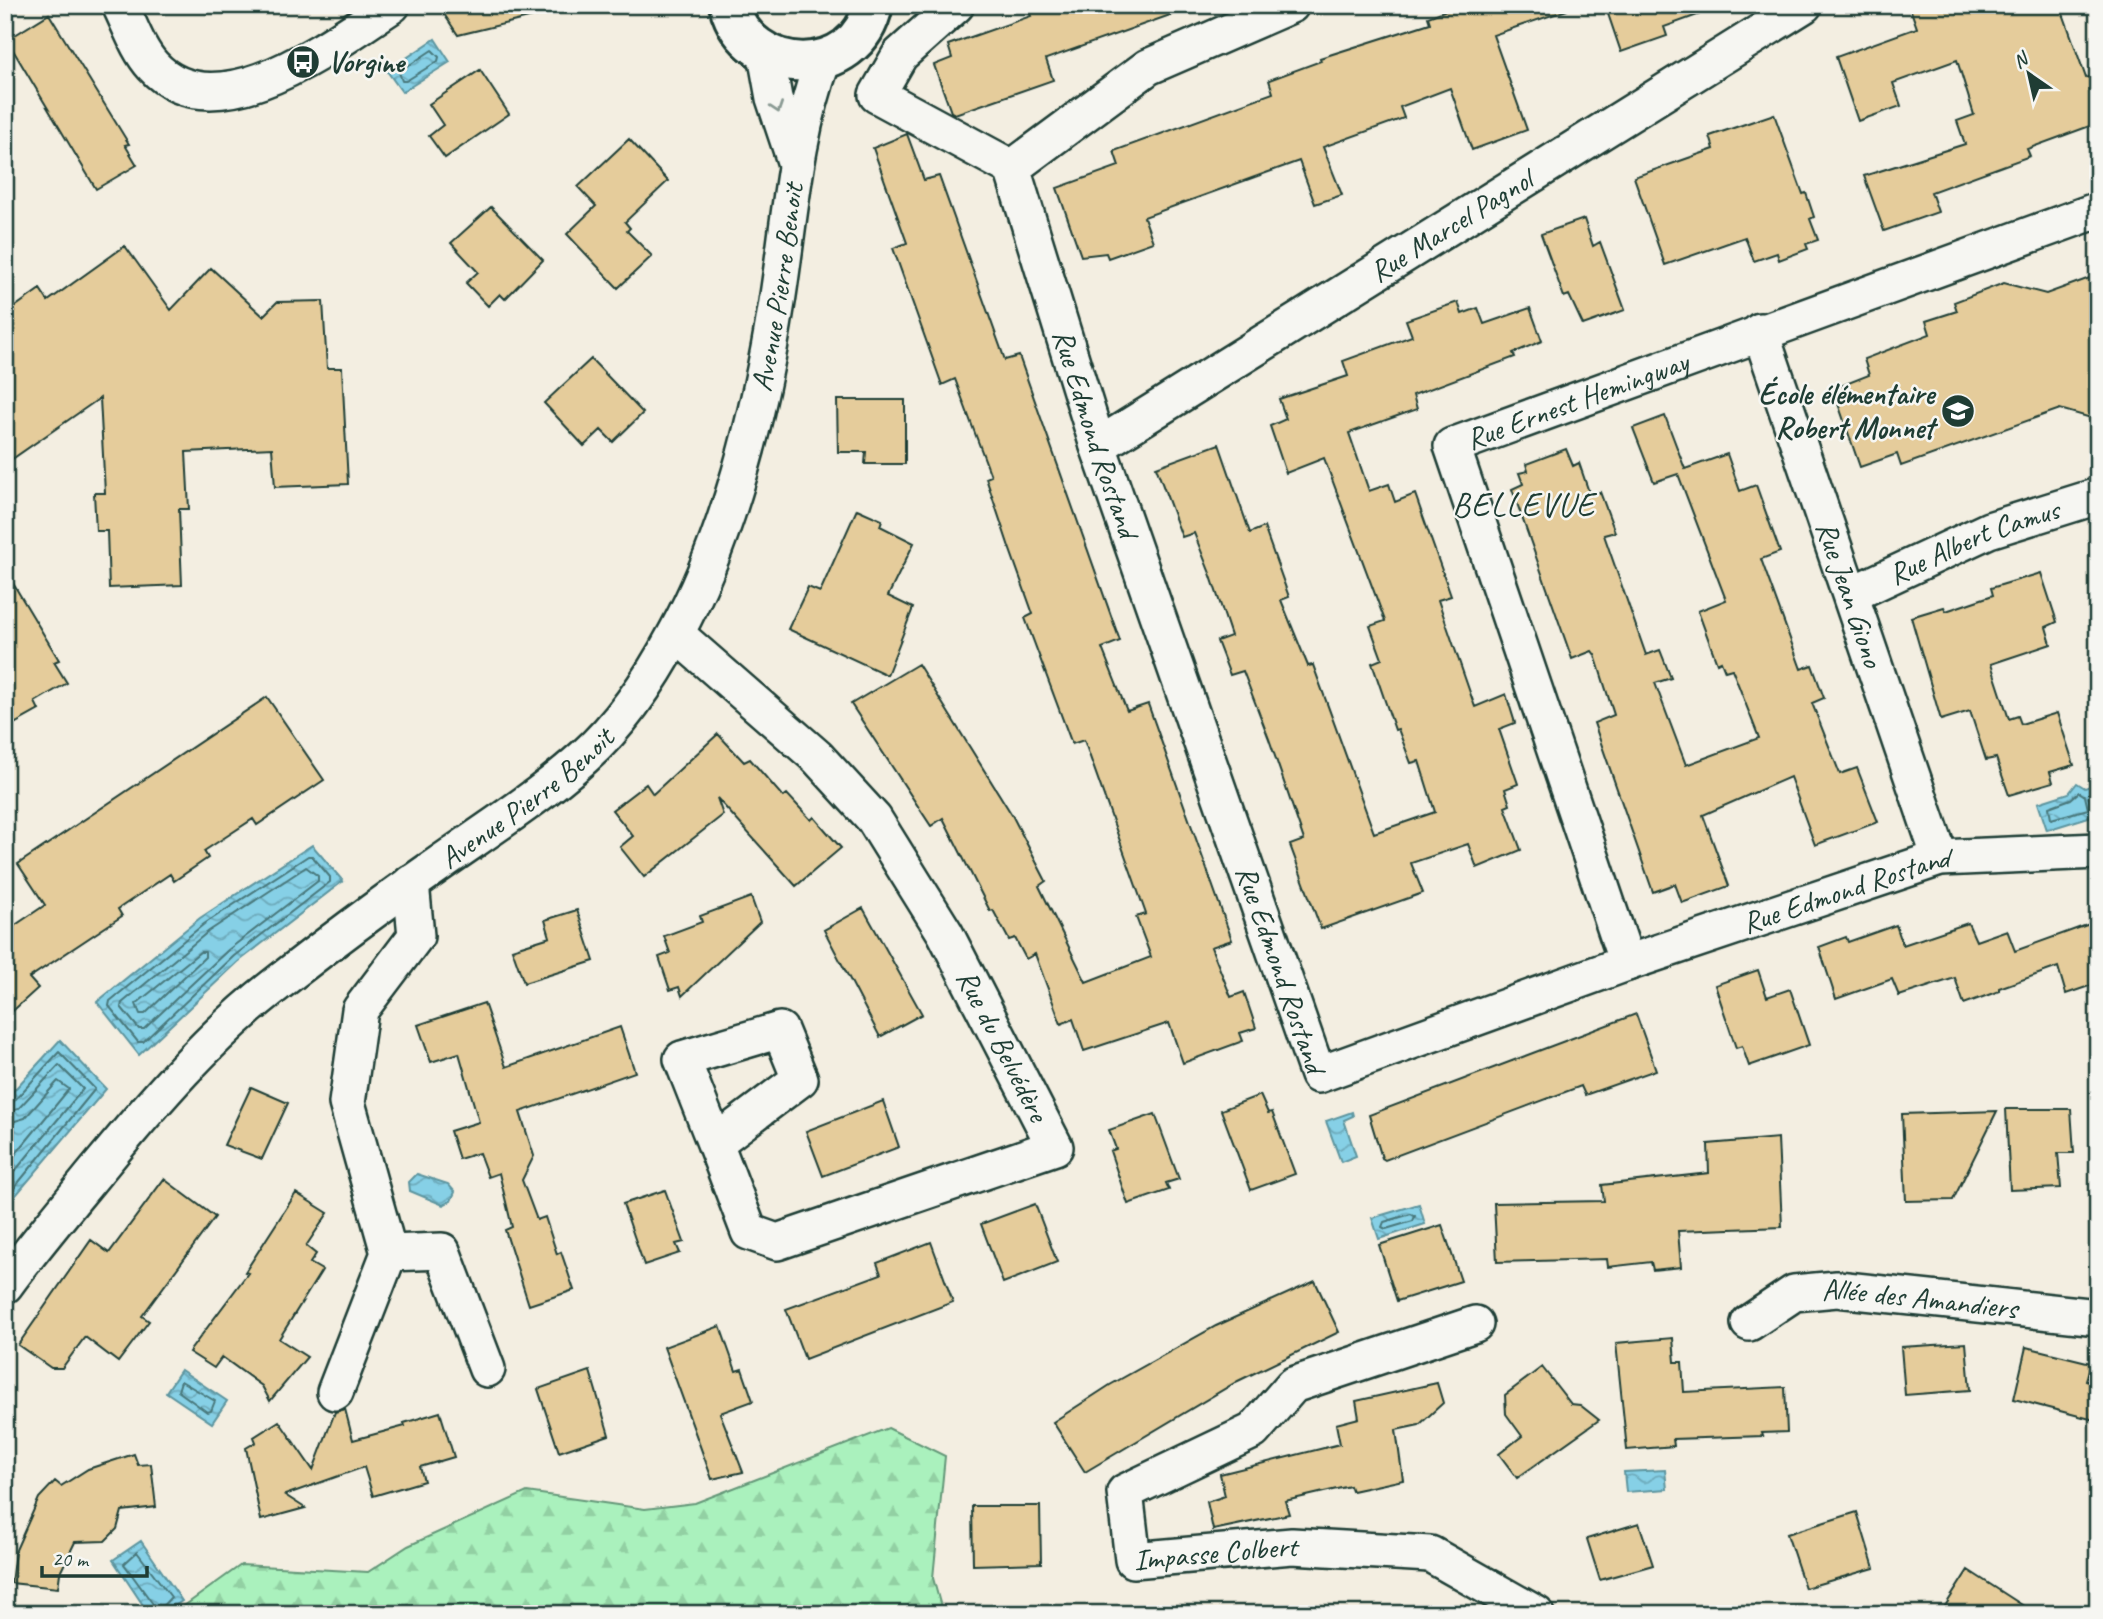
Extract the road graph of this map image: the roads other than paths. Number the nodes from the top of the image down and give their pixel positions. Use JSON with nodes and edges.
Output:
{"nodes":[{"id":1,"x":120,"y":5,"type":"edge"},
{"id":2,"x":392,"y":5,"type":"edge"},
{"id":3,"x":729,"y":5,"type":"edge"},
{"id":4,"x":956,"y":5,"type":"edge"},
{"id":5,"x":1291,"y":5,"type":"edge"},
{"id":6,"x":1799,"y":7,"type":"edge"},
{"id":7,"x":875,"y":9,"type":"edge"},
{"id":8,"x":765,"y":54,"type":"junction"},
{"id":9,"x":823,"y":60,"type":"junction"},
{"id":10,"x":795,"y":161,"type":"junction"},
{"id":11,"x":1012,"y":168,"type":"junction"},
{"id":12,"x":2098,"y":211,"type":"edge"},
{"id":13,"x":1760,"y":331,"type":"junction"},
{"id":14,"x":1098,"y":446,"type":"junction"},
{"id":15,"x":2098,"y":496,"type":"edge"},
{"id":16,"x":1852,"y":594,"type":"junction"},
{"id":17,"x":676,"y":634,"type":"junction"},
{"id":18,"x":2098,"y":851,"type":"edge"},
{"id":19,"x":1940,"y":858,"type":"junction"},
{"id":20,"x":411,"y":883,"type":"junction"},
{"id":21,"x":1627,"y":963,"type":"junction"},
{"id":22,"x":715,"y":1143,"type":"dead end"},
{"id":23,"x":389,"y":1253,"type":"junction"},
{"id":24,"x":5,"y":1285,"type":"edge"},
{"id":25,"x":2098,"y":1317,"type":"edge"},
{"id":26,"x":1749,"y":1323,"type":"dead end"},
{"id":27,"x":1475,"y":1324,"type":"dead end"},
{"id":28,"x":487,"y":1369,"type":"dead end"},
{"id":29,"x":335,"y":1392,"type":"dead end"},
{"id":30,"x":1536,"y":1614,"type":"edge"}],
"edges":[{"from":1,"to":2,"type":"street"},
{"from":3,"to":8,"type":"street"},
{"from":4,"to":11,"type":"street"},
{"from":5,"to":11,"type":"street"},
{"from":6,"to":14,"type":"street","name":"Rue Marcel Pagnol"},
{"from":7,"to":9,"type":"street"},
{"from":8,"to":9,"type":"street"},
{"from":8,"to":10,"type":"street","name":"Avenue Pierre Benoit","one_way":true},
{"from":9,"to":10,"type":"street","name":"Avenue Pierre Benoit"},
{"from":10,"to":17,"type":"street","name":"Avenue Pierre Benoit"},
{"from":11,"to":14,"type":"street","name":"Rue Edmond Rostand"},
{"from":12,"to":13,"type":"street","name":"Rue Ernest Hemingway"},
{"from":13,"to":16,"type":"street","name":"Rue Jean Giono"},
{"from":13,"to":21,"type":"street","name":"Rue Ernest Hemingway"},
{"from":14,"to":21,"type":"street","name":"Rue Edmond Rostand"},
{"from":15,"to":16,"type":"street","name":"Rue Albert Camus"},
{"from":16,"to":19,"type":"street","name":"Rue Jean Giono"},
{"from":17,"to":20,"type":"street","name":"Avenue Pierre Benoit"},
{"from":17,"to":22,"type":"street","name":"Rue du Belvédère"},
{"from":18,"to":19,"type":"street","name":"Rue Edmond Rostand"},
{"from":19,"to":21,"type":"street","name":"Rue Edmond Rostand"},
{"from":20,"to":23,"type":"street"},
{"from":20,"to":24,"type":"street","name":"Avenue Pierre Benoit"},
{"from":23,"to":28,"type":"street"},
{"from":23,"to":29,"type":"street"},
{"from":25,"to":26,"type":"street","name":"Allée des Amandiers"},
{"from":27,"to":30,"type":"street","name":"Impasse Colbert"}]}
